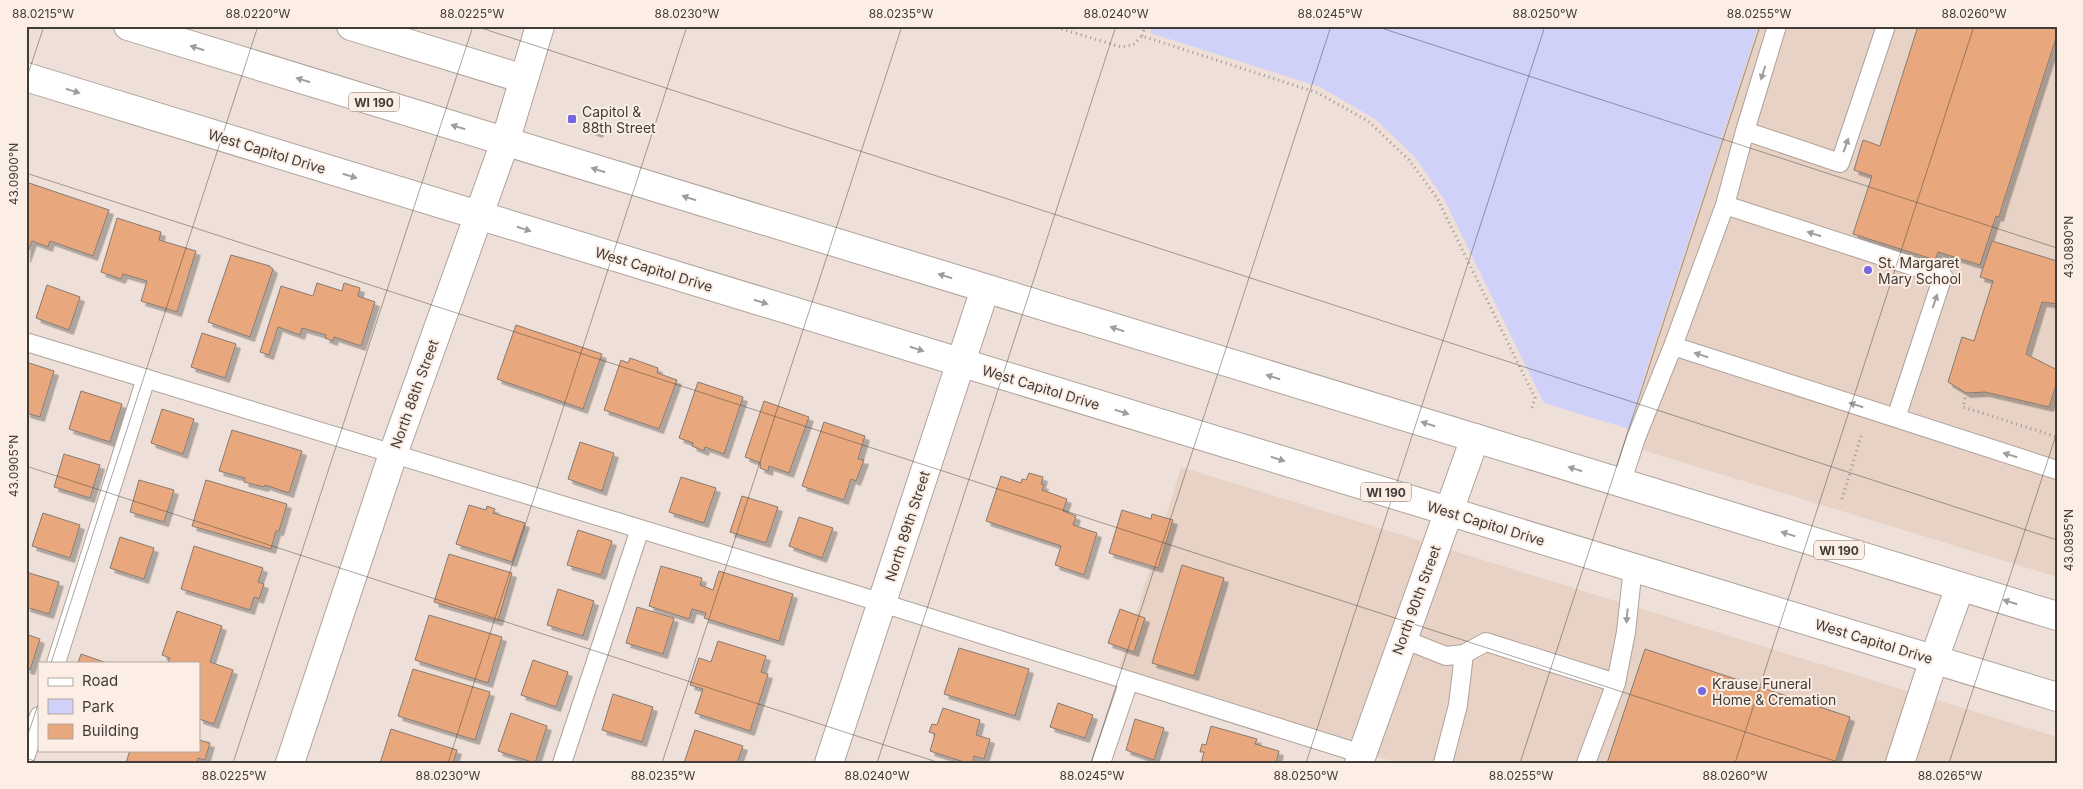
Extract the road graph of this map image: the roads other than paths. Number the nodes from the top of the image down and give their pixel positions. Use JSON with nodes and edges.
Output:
{"nodes":[{"id":1,"x":128,"y":26,"type":"edge"},
{"id":2,"x":351,"y":26,"type":"edge"},
{"id":3,"x":540,"y":26,"type":"edge"},
{"id":4,"x":1777,"y":26,"type":"edge"},
{"id":5,"x":1886,"y":26,"type":"edge"},
{"id":6,"x":26,"y":77,"type":"edge"},
{"id":7,"x":524,"y":79,"type":"junction"},
{"id":8,"x":1745,"y":131,"type":"junction"},
{"id":9,"x":505,"y":142,"type":"junction"},
{"id":10,"x":1725,"y":205,"type":"junction"},
{"id":11,"x":478,"y":215,"type":"junction"},
{"id":12,"x":985,"y":289,"type":"junction"},
{"id":13,"x":26,"y":342,"type":"edge"},
{"id":14,"x":1673,"y":346,"type":"junction"},
{"id":15,"x":960,"y":362,"type":"junction"},
{"id":16,"x":146,"y":378,"type":"junction"},
{"id":17,"x":1896,"y":418,"type":"junction"},
{"id":18,"x":1475,"y":438,"type":"junction"},
{"id":19,"x":393,"y":454,"type":"junction"},
{"id":20,"x":2057,"y":470,"type":"edge"},
{"id":21,"x":1621,"y":484,"type":"junction"},
{"id":22,"x":1448,"y":511,"type":"junction"},
{"id":23,"x":640,"y":529,"type":"junction"},
{"id":24,"x":1632,"y":568,"type":"junction"},
{"id":25,"x":1960,"y":587,"type":"junction"},
{"id":26,"x":882,"y":603,"type":"junction"},
{"id":27,"x":2057,"y":616,"type":"edge"},
{"id":28,"x":1402,"y":639,"type":"junction"},
{"id":29,"x":1464,"y":654,"type":"junction"},
{"id":30,"x":1934,"y":659,"type":"junction"},
{"id":31,"x":56,"y":662,"type":"edge"},
{"id":32,"x":1129,"y":681,"type":"junction"},
{"id":33,"x":1616,"y":683,"type":"junction"},
{"id":34,"x":2057,"y":696,"type":"edge"},
{"id":35,"x":38,"y":719,"type":"edge"},
{"id":36,"x":26,"y":755,"type":"edge"},
{"id":37,"x":1361,"y":758,"type":"edge"},
{"id":38,"x":290,"y":763,"type":"edge"},
{"id":39,"x":562,"y":763,"type":"edge"},
{"id":40,"x":829,"y":763,"type":"edge"},
{"id":41,"x":1101,"y":763,"type":"edge"},
{"id":42,"x":1443,"y":763,"type":"edge"},
{"id":43,"x":1586,"y":763,"type":"edge"},
{"id":44,"x":1900,"y":763,"type":"edge"}],
"edges":[{"from":9,"to":1,"type":"main road","number":"WI 190","one_way":true},
{"from":2,"to":7,"type":"main road"},
{"from":3,"to":7,"type":"main road","name":"North 88th Street"},
{"from":4,"to":8,"type":"lane","one_way":true},
{"from":8,"to":5,"type":"lane","one_way":true},
{"from":6,"to":11,"type":"main road","name":"West Capitol Drive","number":"WI 190","one_way":true},
{"from":7,"to":9,"type":"main road","name":"North 88th Street"},
{"from":8,"to":10,"type":"lane"},
{"from":9,"to":11,"type":"main road","name":"North 88th Street"},
{"from":12,"to":9,"type":"main road","number":"WI 190","one_way":true},
{"from":10,"to":14,"type":"lane"},
{"from":17,"to":10,"type":"lane","one_way":true},
{"from":11,"to":15,"type":"main road","name":"West Capitol Drive","number":"WI 190","one_way":true},
{"from":11,"to":19,"type":"main road","name":"North 88th Street"},
{"from":12,"to":15,"type":"main road","name":"North 89th Street"},
{"from":18,"to":12,"type":"main road","number":"WI 190","one_way":true},
{"from":13,"to":16,"type":"lane"},
{"from":17,"to":14,"type":"lane","one_way":true},
{"from":14,"to":21,"type":"lane"},
{"from":15,"to":22,"type":"main road","name":"West Capitol Drive","number":"WI 190","one_way":true},
{"from":15,"to":26,"type":"main road","name":"North 89th Street"},
{"from":16,"to":19,"type":"lane"},
{"from":16,"to":31,"type":"lane"},
{"from":20,"to":17,"type":"lane","one_way":true},
{"from":21,"to":18,"type":"main road","number":"WI 190","one_way":true},
{"from":18,"to":22,"type":"main road","name":"North 90th Street"},
{"from":19,"to":23,"type":"lane"},
{"from":19,"to":38,"type":"main road","name":"North 88th Street"},
{"from":25,"to":21,"type":"main road","number":"WI 190","one_way":true},
{"from":22,"to":24,"type":"main road","name":"West Capitol Drive","number":"WI 190"},
{"from":22,"to":28,"type":"main road","name":"North 90th Street"},
{"from":23,"to":26,"type":"lane"},
{"from":23,"to":39,"type":"lane"},
{"from":24,"to":30,"type":"main road","name":"West Capitol Drive","number":"WI 190"},
{"from":24,"to":33,"type":"lane","one_way":true},
{"from":27,"to":25,"type":"main road","number":"WI 190","one_way":true},
{"from":25,"to":30,"type":"main road"},
{"from":26,"to":32,"type":"lane"},
{"from":26,"to":40,"type":"main road","name":"North 89th Street"},
{"from":28,"to":29,"type":"lane"},
{"from":28,"to":37,"type":"main road","name":"North 90th Street"},
{"from":29,"to":33,"type":"lane"},
{"from":29,"to":42,"type":"lane"},
{"from":30,"to":34,"type":"main road","name":"West Capitol Drive","number":"WI 190"},
{"from":30,"to":44,"type":"main road"},
{"from":32,"to":37,"type":"lane"},
{"from":32,"to":41,"type":"lane"},
{"from":33,"to":43,"type":"lane"},
{"from":35,"to":36,"type":"lane"}]}
